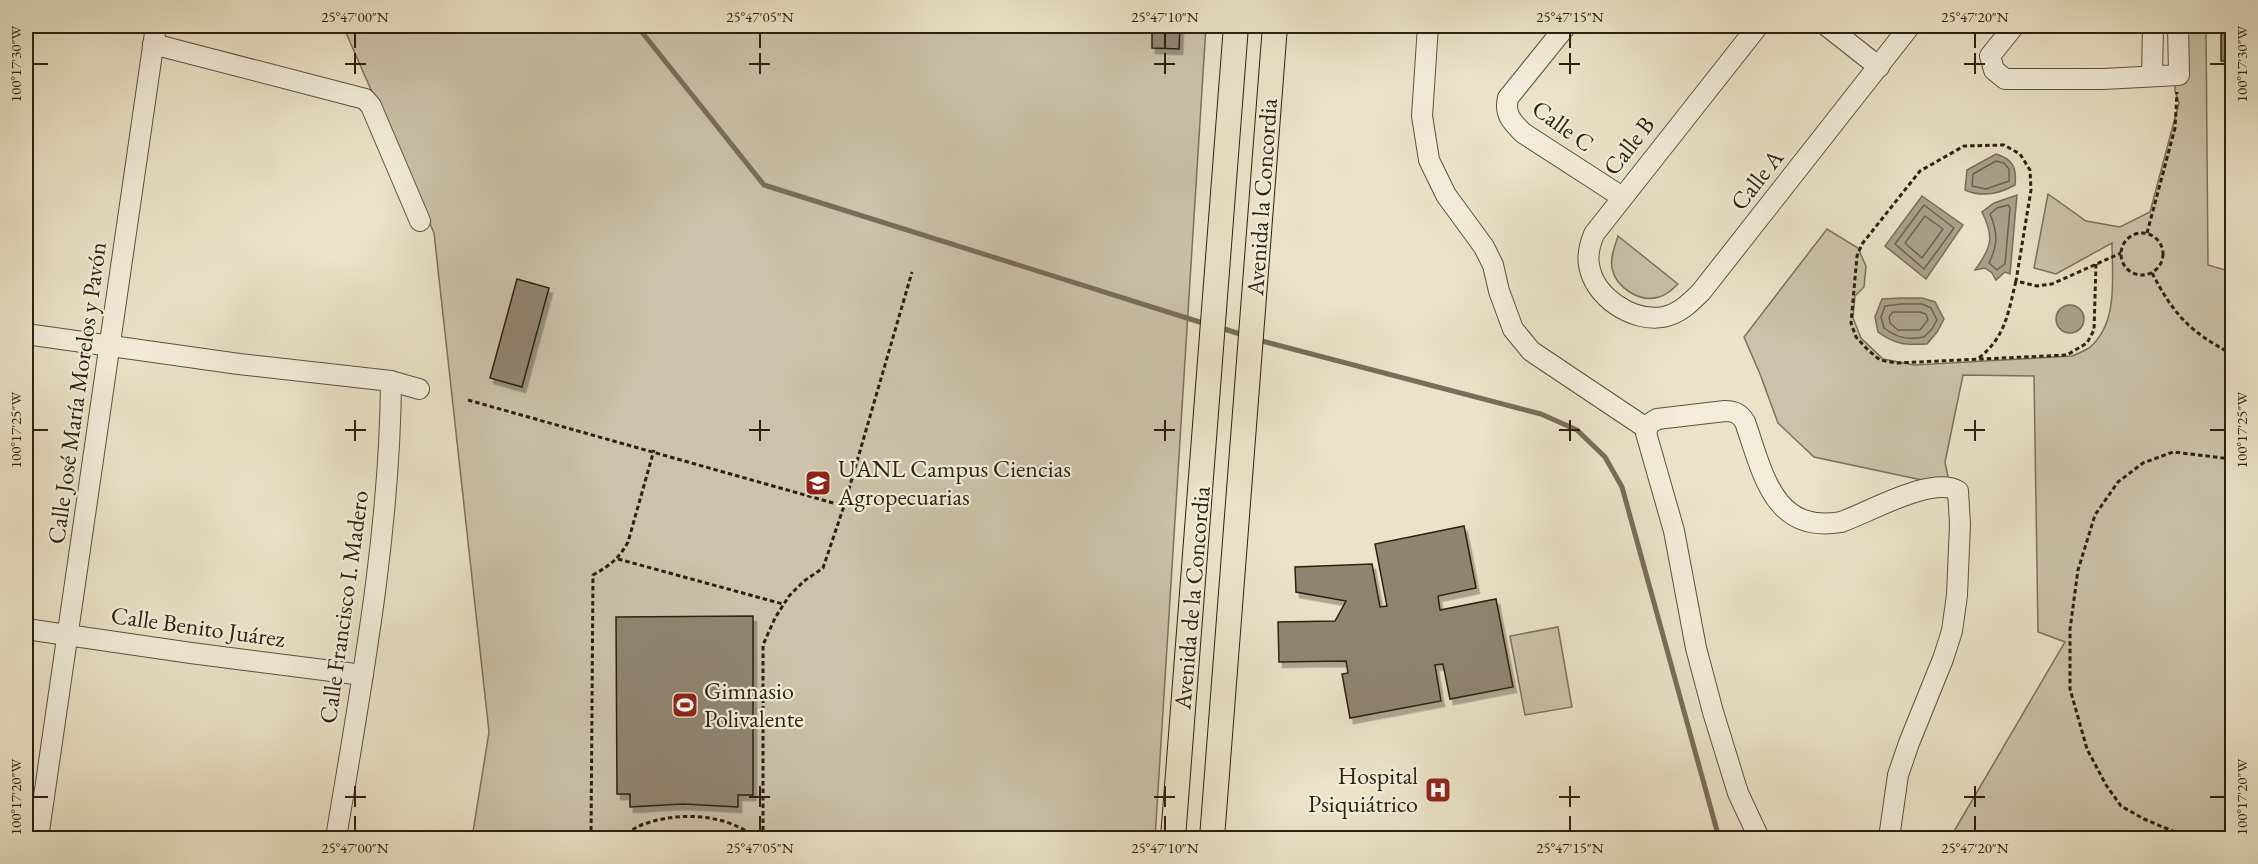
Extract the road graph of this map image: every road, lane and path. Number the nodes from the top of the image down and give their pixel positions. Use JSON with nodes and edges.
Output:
{"nodes":[{"id":1,"x":1236,"y":26,"type":"edge"},
{"id":2,"x":1275,"y":26,"type":"edge"},
{"id":3,"x":1428,"y":26,"type":"edge"},
{"id":4,"x":1566,"y":26,"type":"edge"},
{"id":5,"x":1758,"y":26,"type":"edge"},
{"id":6,"x":1827,"y":26,"type":"edge"},
{"id":7,"x":1910,"y":26,"type":"edge"},
{"id":8,"x":2014,"y":26,"type":"edge"},
{"id":9,"x":2153,"y":26,"type":"edge"},
{"id":10,"x":2178,"y":26,"type":"edge"},
{"id":11,"x":155,"y":35,"type":"edge"},
{"id":12,"x":1879,"y":67,"type":"junction"},
{"id":13,"x":2179,"y":75,"type":"junction"},
{"id":14,"x":2152,"y":76,"type":"junction"},
{"id":15,"x":1622,"y":197,"type":"junction"},
{"id":16,"x":420,"y":221,"type":"dead end"},
{"id":17,"x":2147,"y":233,"type":"junction"},
{"id":18,"x":2121,"y":253,"type":"junction"},
{"id":19,"x":2096,"y":264,"type":"junction"},
{"id":20,"x":912,"y":272,"type":"dead end"},
{"id":21,"x":2152,"y":273,"type":"junction"},
{"id":22,"x":2016,"y":281,"type":"junction"},
{"id":23,"x":1618,"y":306,"type":"joint"},
{"id":24,"x":26,"y":334,"type":"edge"},
{"id":25,"x":110,"y":348,"type":"junction"},
{"id":26,"x":2232,"y":354,"type":"edge"},
{"id":27,"x":1211,"y":358,"type":"joint"},
{"id":28,"x":1977,"y":359,"type":"junction"},
{"id":29,"x":1248,"y":369,"type":"joint"},
{"id":30,"x":391,"y":381,"type":"junction"},
{"id":31,"x":419,"y":390,"type":"dead end"},
{"id":32,"x":468,"y":400,"type":"dead end"},
{"id":33,"x":1646,"y":428,"type":"junction"},
{"id":34,"x":654,"y":450,"type":"junction"},
{"id":35,"x":2232,"y":459,"type":"edge"},
{"id":36,"x":844,"y":506,"type":"junction"},
{"id":37,"x":618,"y":559,"type":"junction"},
{"id":38,"x":783,"y":604,"type":"junction"},
{"id":39,"x":26,"y":629,"type":"edge"},
{"id":40,"x":68,"y":635,"type":"junction"},
{"id":41,"x":363,"y":675,"type":"junction"},
{"id":42,"x":38,"y":838,"type":"edge"},
{"id":43,"x":336,"y":838,"type":"edge"},
{"id":44,"x":591,"y":838,"type":"edge"},
{"id":45,"x":620,"y":838,"type":"edge"},
{"id":46,"x":757,"y":838,"type":"edge"},
{"id":47,"x":763,"y":838,"type":"edge"},
{"id":48,"x":1173,"y":838,"type":"edge"},
{"id":49,"x":1212,"y":838,"type":"edge"},
{"id":50,"x":1759,"y":838,"type":"edge"},
{"id":51,"x":1889,"y":838,"type":"edge"},
{"id":52,"x":2189,"y":838,"type":"edge"}],
"edges":[{"from":1,"to":27,"type":"main road","name":"Avenida la Concordia"},
{"from":2,"to":29,"type":"main road","name":"Avenida la Concordia"},
{"from":3,"to":33,"type":"street"},
{"from":4,"to":15,"type":"street","name":"Calle C"},
{"from":5,"to":15,"type":"street","name":"Calle B"},
{"from":6,"to":12,"type":"street"},
{"from":7,"to":12,"type":"street","name":"Calle A"},
{"from":8,"to":14,"type":"street"},
{"from":9,"to":14,"type":"street"},
{"from":10,"to":13,"type":"street"},
{"from":11,"to":16,"type":"street"},
{"from":11,"to":25,"type":"street","name":"Calle José María Morelos y Pavón"},
{"from":12,"to":23,"type":"street","name":"Calle A"},
{"from":13,"to":14,"type":"street"},
{"from":13,"to":17,"type":"path"},
{"from":15,"to":23,"type":"street","name":"Calle B"},
{"from":17,"to":18,"type":"path"},
{"from":17,"to":21,"type":"path"},
{"from":18,"to":19,"type":"path"},
{"from":18,"to":21,"type":"path"},
{"from":19,"to":22,"type":"path"},
{"from":19,"to":28,"type":"path"},
{"from":20,"to":36,"type":"path"},
{"from":21,"to":26,"type":"path"},
{"from":22,"to":28,"type":"path"},
{"from":22,"to":28,"type":"path"},
{"from":24,"to":25,"type":"street"},
{"from":25,"to":30,"type":"street"},
{"from":25,"to":40,"type":"street","name":"Calle José María Morelos y Pavón"},
{"from":27,"to":48,"type":"main road","name":"Avenida de la Concordia"},
{"from":29,"to":49,"type":"main road","name":"Avenida de la Concordia"},
{"from":30,"to":31,"type":"street"},
{"from":30,"to":41,"type":"street","name":"Calle Francisco I. Madero"},
{"from":32,"to":34,"type":"path"},
{"from":33,"to":50,"type":"street"},
{"from":33,"to":51,"type":"street"},
{"from":34,"to":36,"type":"path"},
{"from":34,"to":37,"type":"path"},
{"from":35,"to":52,"type":"path"},
{"from":36,"to":38,"type":"path"},
{"from":37,"to":38,"type":"path"},
{"from":37,"to":44,"type":"path"},
{"from":38,"to":47,"type":"path"},
{"from":39,"to":40,"type":"street","name":"Calle Benito Juárez"},
{"from":40,"to":41,"type":"street","name":"Calle Benito Juárez"},
{"from":40,"to":42,"type":"street","name":"Calle José María Morelos y Pavón"},
{"from":41,"to":43,"type":"street","name":"Calle Francisco I. Madero"},
{"from":45,"to":46,"type":"path"}]}
